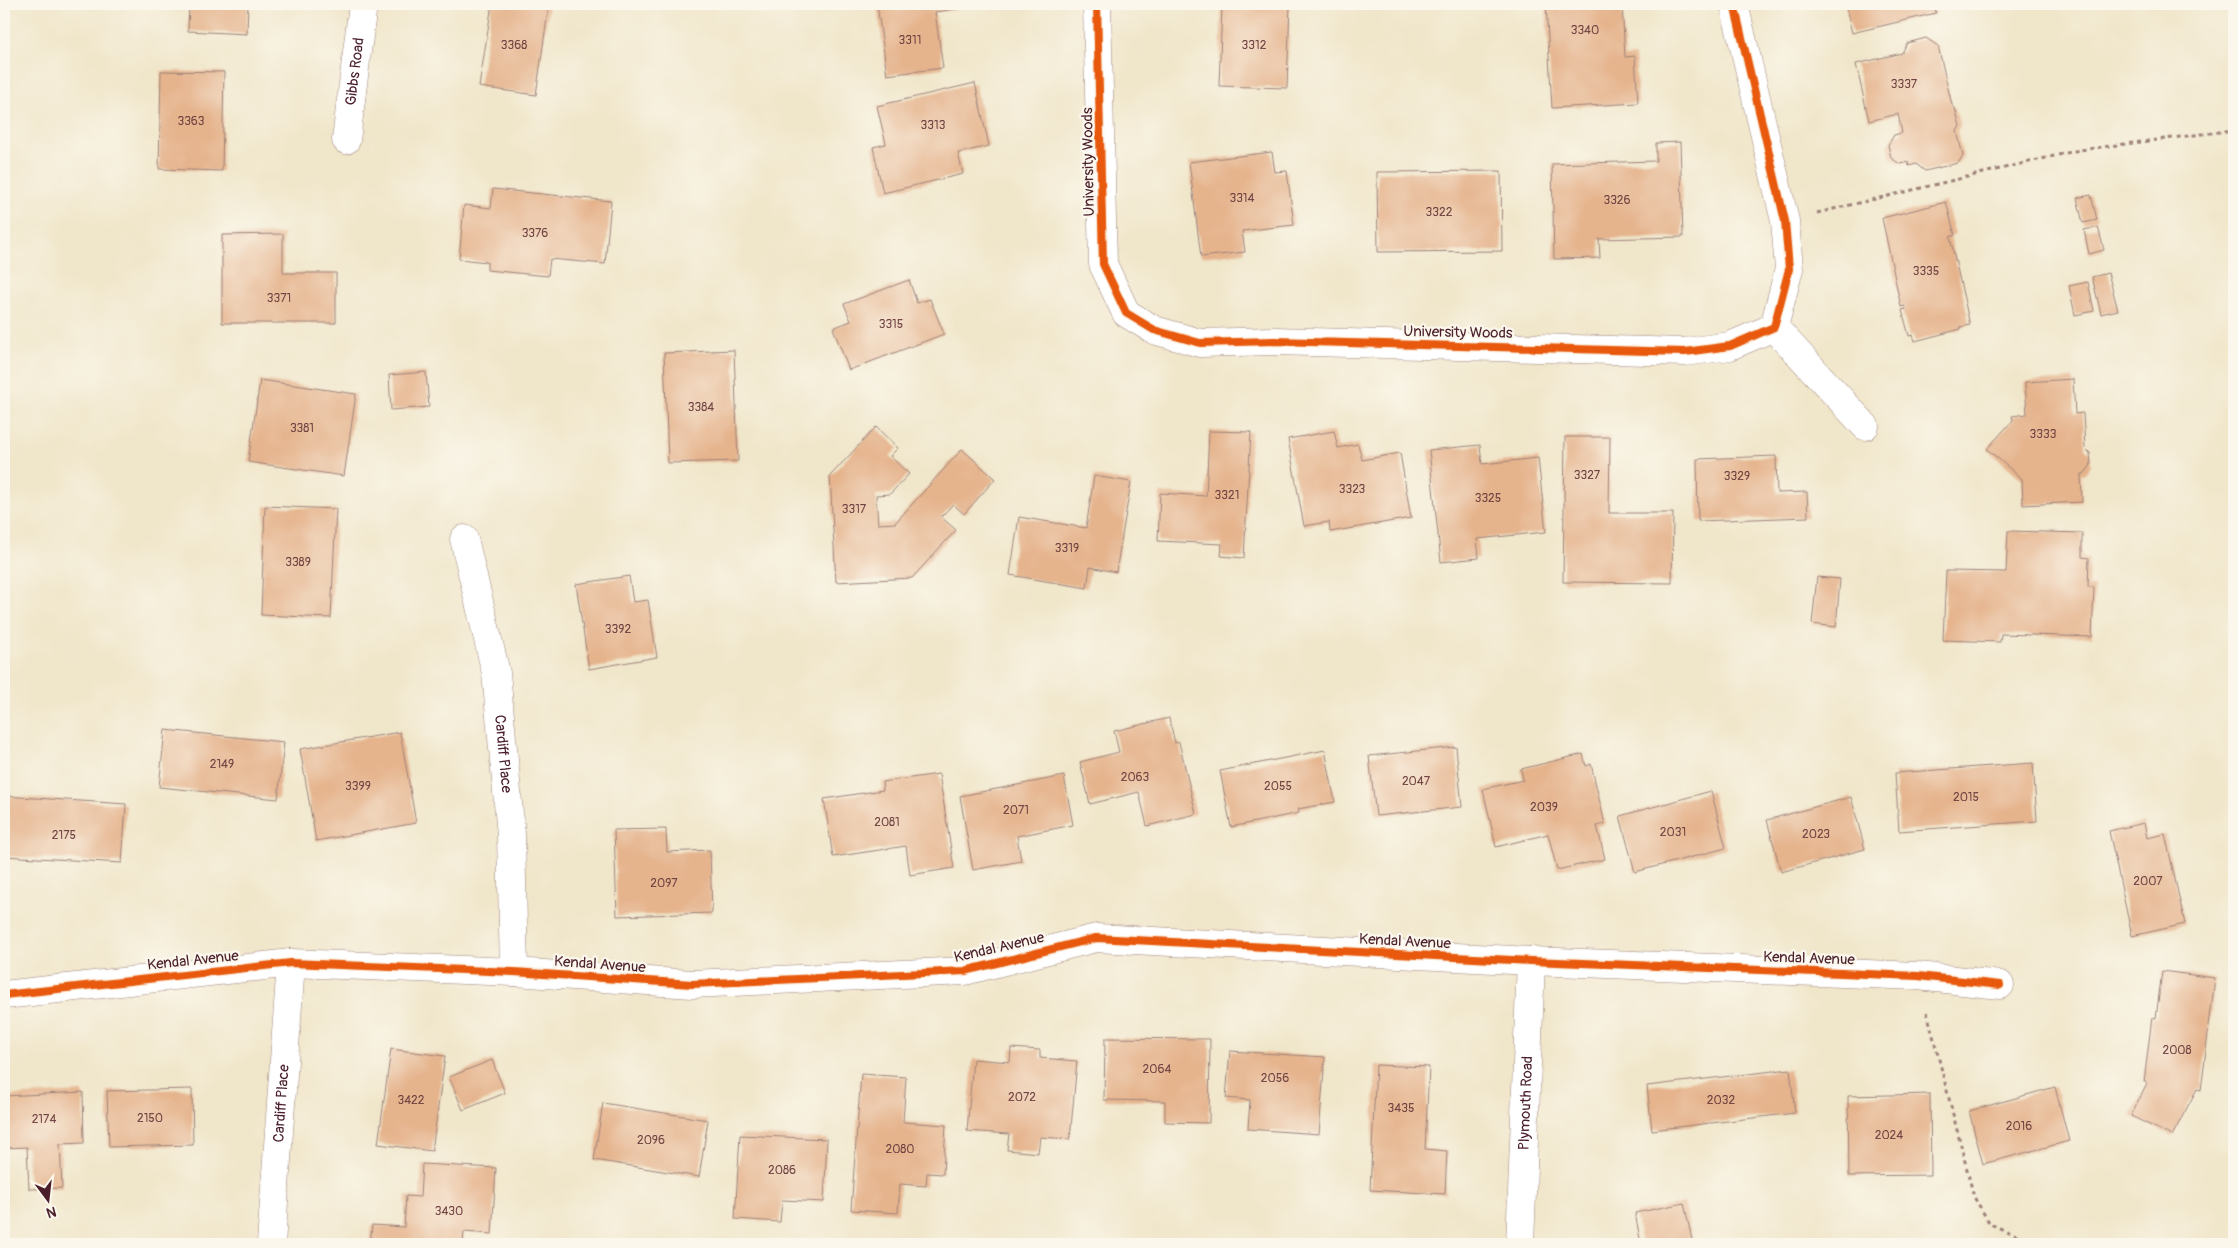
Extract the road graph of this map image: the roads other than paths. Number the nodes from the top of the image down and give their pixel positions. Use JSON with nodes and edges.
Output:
{"nodes":[{"id":1,"x":363,"y":4,"type":"edge"},
{"id":2,"x":1097,"y":4,"type":"edge"},
{"id":3,"x":1734,"y":4,"type":"edge"},
{"id":4,"x":346,"y":140,"type":"dead end"},
{"id":5,"x":1774,"y":327,"type":"junction"},
{"id":6,"x":1865,"y":426,"type":"dead end"},
{"id":7,"x":464,"y":539,"type":"dead end"},
{"id":8,"x":1531,"y":962,"type":"junction"},
{"id":9,"x":291,"y":963,"type":"junction"},
{"id":10,"x":514,"y":972,"type":"junction"},
{"id":11,"x":2000,"y":985,"type":"dead end"},
{"id":12,"x":4,"y":995,"type":"edge"},
{"id":13,"x":271,"y":1244,"type":"edge"},
{"id":14,"x":1520,"y":1244,"type":"edge"}],
"edges":[{"from":1,"to":4,"type":"street","name":"Gibbs Road"},
{"from":2,"to":5,"type":"street","name":"University Woods"},
{"from":3,"to":5,"type":"street"},
{"from":5,"to":6,"type":"street"},
{"from":7,"to":10,"type":"street","name":"Cardiff Place"},
{"from":8,"to":10,"type":"street","name":"Kendal Avenue"},
{"from":8,"to":11,"type":"street","name":"Kendal Avenue"},
{"from":8,"to":14,"type":"street","name":"Plymouth Road"},
{"from":9,"to":10,"type":"street","name":"Kendal Avenue"},
{"from":9,"to":12,"type":"street","name":"Kendal Avenue"},
{"from":9,"to":13,"type":"street","name":"Cardiff Place"}]}
